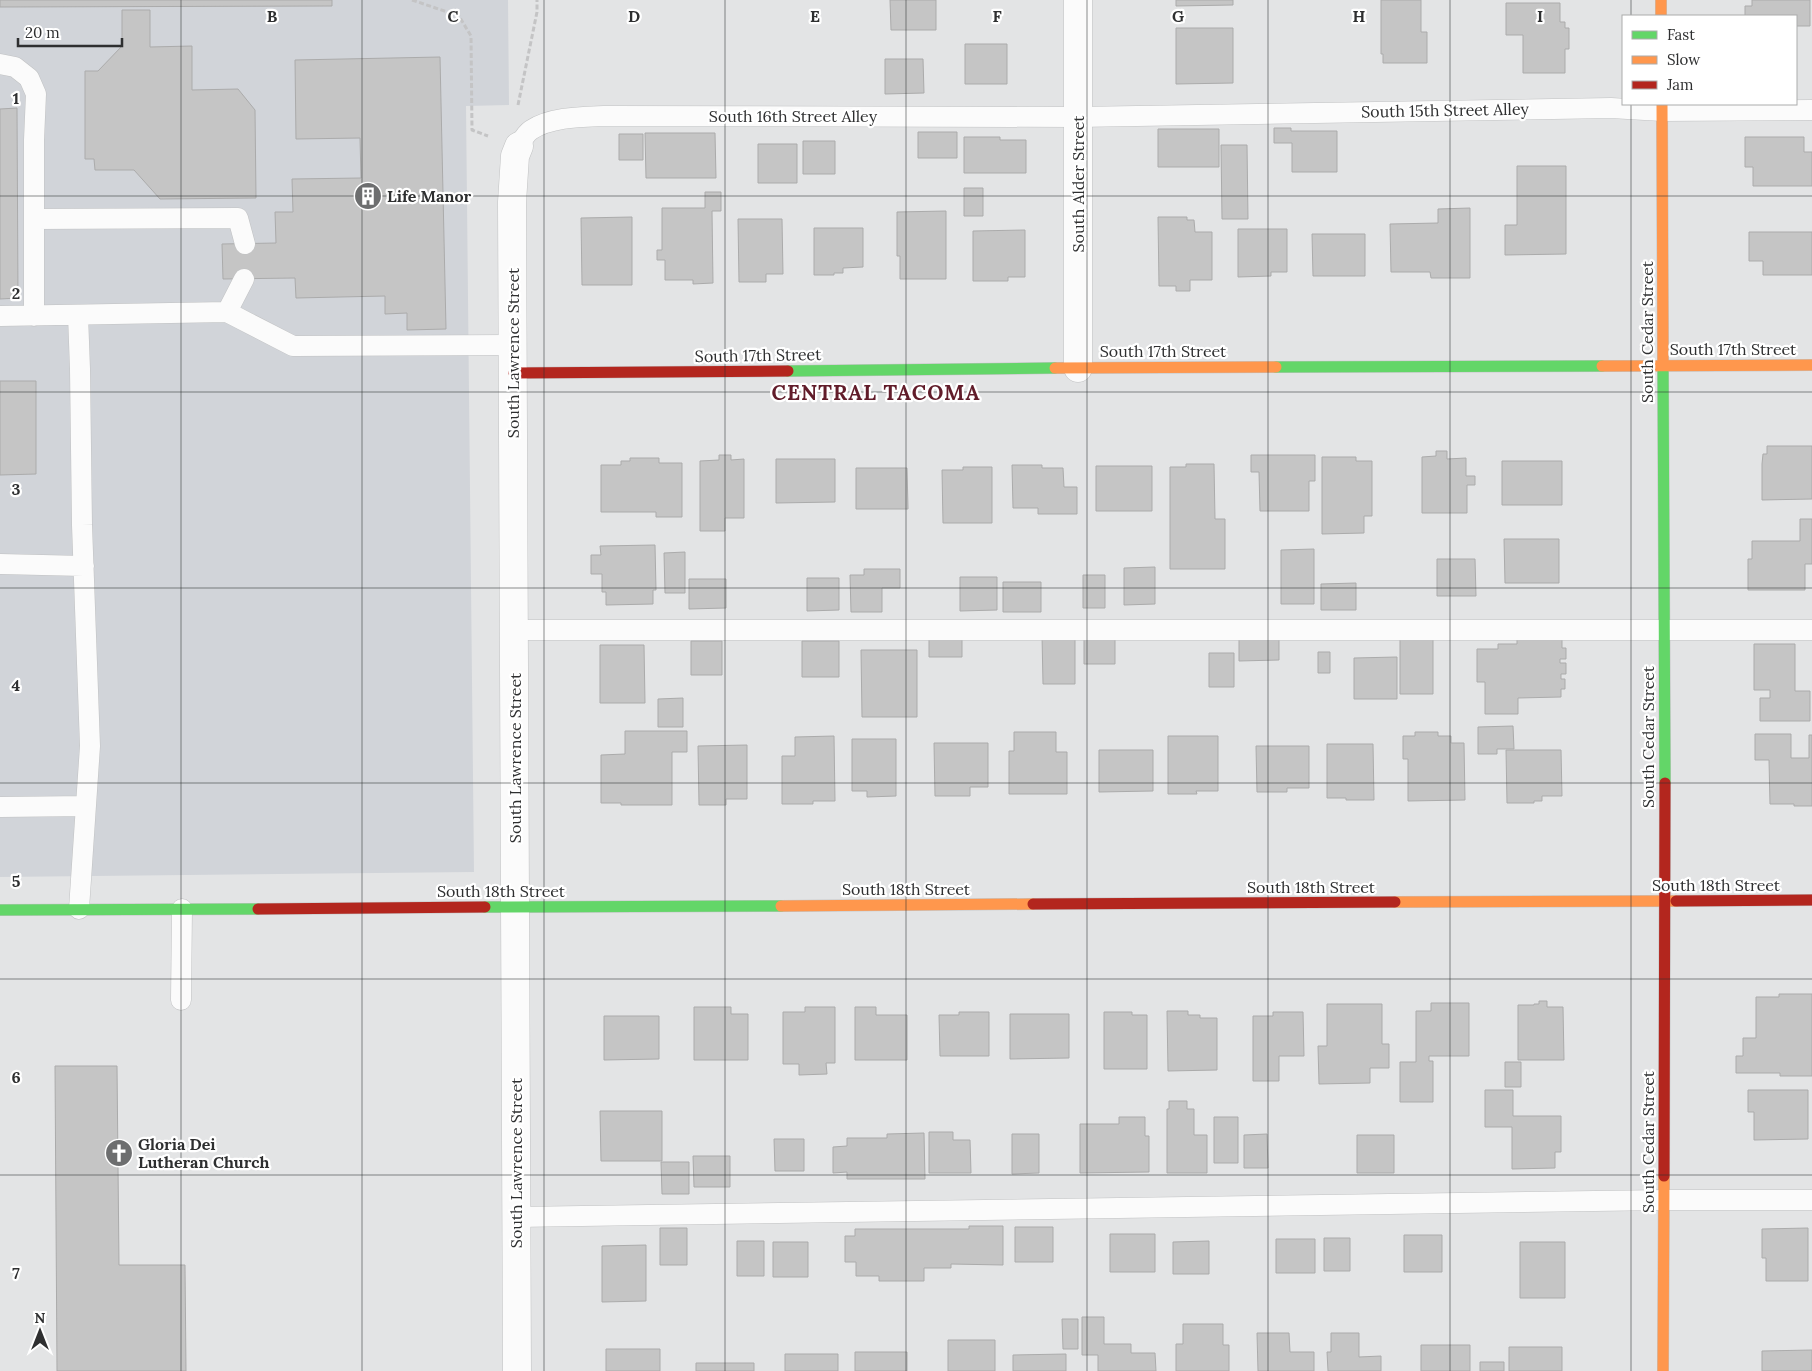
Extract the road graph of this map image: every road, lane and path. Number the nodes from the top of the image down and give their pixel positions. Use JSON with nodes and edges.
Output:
{"nodes":[{"id":1,"x":412,"y":0,"type":"edge"},
{"id":2,"x":537,"y":0,"type":"edge"},
{"id":3,"x":1078,"y":0,"type":"edge"},
{"id":4,"x":1661,"y":0,"type":"edge"},
{"id":5,"x":1661,"y":15,"type":"edge"},
{"id":6,"x":0,"y":64,"type":"edge"},
{"id":7,"x":1662,"y":107,"type":"edge"},
{"id":8,"x":1812,"y":110,"type":"edge"},
{"id":9,"x":1077,"y":117,"type":"junction"},
{"id":10,"x":519,"y":146,"type":"junction"},
{"id":11,"x":34,"y":219,"type":"junction"},
{"id":12,"x":245,"y":244,"type":"dead end"},
{"id":13,"x":244,"y":279,"type":"dead end"},
{"id":14,"x":227,"y":312,"type":"junction"},
{"id":15,"x":78,"y":314,"type":"junction"},
{"id":16,"x":0,"y":316,"type":"edge"},
{"id":17,"x":34,"y":316,"type":"junction"},
{"id":18,"x":513,"y":345,"type":"junction"},
{"id":19,"x":1664,"y":365,"type":"junction"},
{"id":20,"x":1812,"y":365,"type":"edge"},
{"id":21,"x":1078,"y":368,"type":"junction"},
{"id":22,"x":514,"y":373,"type":"junction"},
{"id":23,"x":0,"y":564,"type":"edge"},
{"id":24,"x":84,"y":566,"type":"junction"},
{"id":25,"x":514,"y":630,"type":"junction"},
{"id":26,"x":1664,"y":630,"type":"junction"},
{"id":27,"x":1812,"y":630,"type":"edge"},
{"id":28,"x":86,"y":806,"type":"junction"},
{"id":29,"x":0,"y":807,"type":"edge"},
{"id":30,"x":1812,"y":900,"type":"edge"},
{"id":31,"x":1664,"y":901,"type":"junction"},
{"id":32,"x":516,"y":907,"type":"junction"},
{"id":33,"x":79,"y":909,"type":"junction"},
{"id":34,"x":182,"y":909,"type":"junction"},
{"id":35,"x":0,"y":910,"type":"edge"},
{"id":36,"x":182,"y":1000,"type":"dead end"},
{"id":37,"x":1664,"y":1200,"type":"junction"},
{"id":38,"x":1812,"y":1200,"type":"edge"},
{"id":39,"x":516,"y":1217,"type":"junction"},
{"id":40,"x":517,"y":1371,"type":"edge"},
{"id":41,"x":1663,"y":1371,"type":"edge"}],
"edges":[{"from":1,"to":10,"type":"path"},
{"from":2,"to":10,"type":"path"},
{"from":3,"to":9,"type":"street","name":"South Alder Street"},
{"from":4,"to":5,"type":"street"},
{"from":6,"to":11,"type":"lane"},
{"from":7,"to":8,"type":"lane","name":"South 15th Street Alley"},
{"from":7,"to":9,"type":"lane","name":"South 15th Street Alley"},
{"from":7,"to":19,"type":"street","name":"South Cedar Street"},
{"from":9,"to":10,"type":"lane","name":"South 16th Street Alley"},
{"from":9,"to":21,"type":"street","name":"South Alder Street"},
{"from":10,"to":18,"type":"street","name":"South Lawrence Street"},
{"from":11,"to":12,"type":"lane"},
{"from":11,"to":17,"type":"lane"},
{"from":13,"to":14,"type":"lane"},
{"from":14,"to":15,"type":"lane"},
{"from":14,"to":18,"type":"lane"},
{"from":15,"to":17,"type":"lane"},
{"from":15,"to":24,"type":"lane"},
{"from":16,"to":17,"type":"lane"},
{"from":18,"to":22,"type":"street","name":"South Lawrence Street"},
{"from":19,"to":20,"type":"street","name":"South 17th Street"},
{"from":19,"to":21,"type":"street","name":"South 17th Street"},
{"from":19,"to":26,"type":"street","name":"South Cedar Street"},
{"from":21,"to":22,"type":"street","name":"South 17th Street"},
{"from":22,"to":25,"type":"street","name":"South Lawrence Street"},
{"from":23,"to":24,"type":"lane"},
{"from":24,"to":28,"type":"lane"},
{"from":25,"to":26,"type":"lane"},
{"from":25,"to":32,"type":"street","name":"South Lawrence Street"},
{"from":26,"to":27,"type":"lane"},
{"from":26,"to":31,"type":"street","name":"South Cedar Street"},
{"from":28,"to":29,"type":"lane"},
{"from":28,"to":33,"type":"lane"},
{"from":30,"to":31,"type":"street","name":"South 18th Street"},
{"from":31,"to":32,"type":"street","name":"South 18th Street"},
{"from":31,"to":37,"type":"street","name":"South Cedar Street"},
{"from":32,"to":34,"type":"street","name":"South 18th Street"},
{"from":32,"to":39,"type":"street","name":"South Lawrence Street"},
{"from":33,"to":34,"type":"street","name":"South 18th Street"},
{"from":33,"to":35,"type":"street","name":"South 18th Street"},
{"from":34,"to":36,"type":"lane"},
{"from":37,"to":38,"type":"lane"},
{"from":37,"to":39,"type":"lane"},
{"from":37,"to":41,"type":"street","name":"South Cedar Street"},
{"from":39,"to":40,"type":"street","name":"South Lawrence Street"}]}
